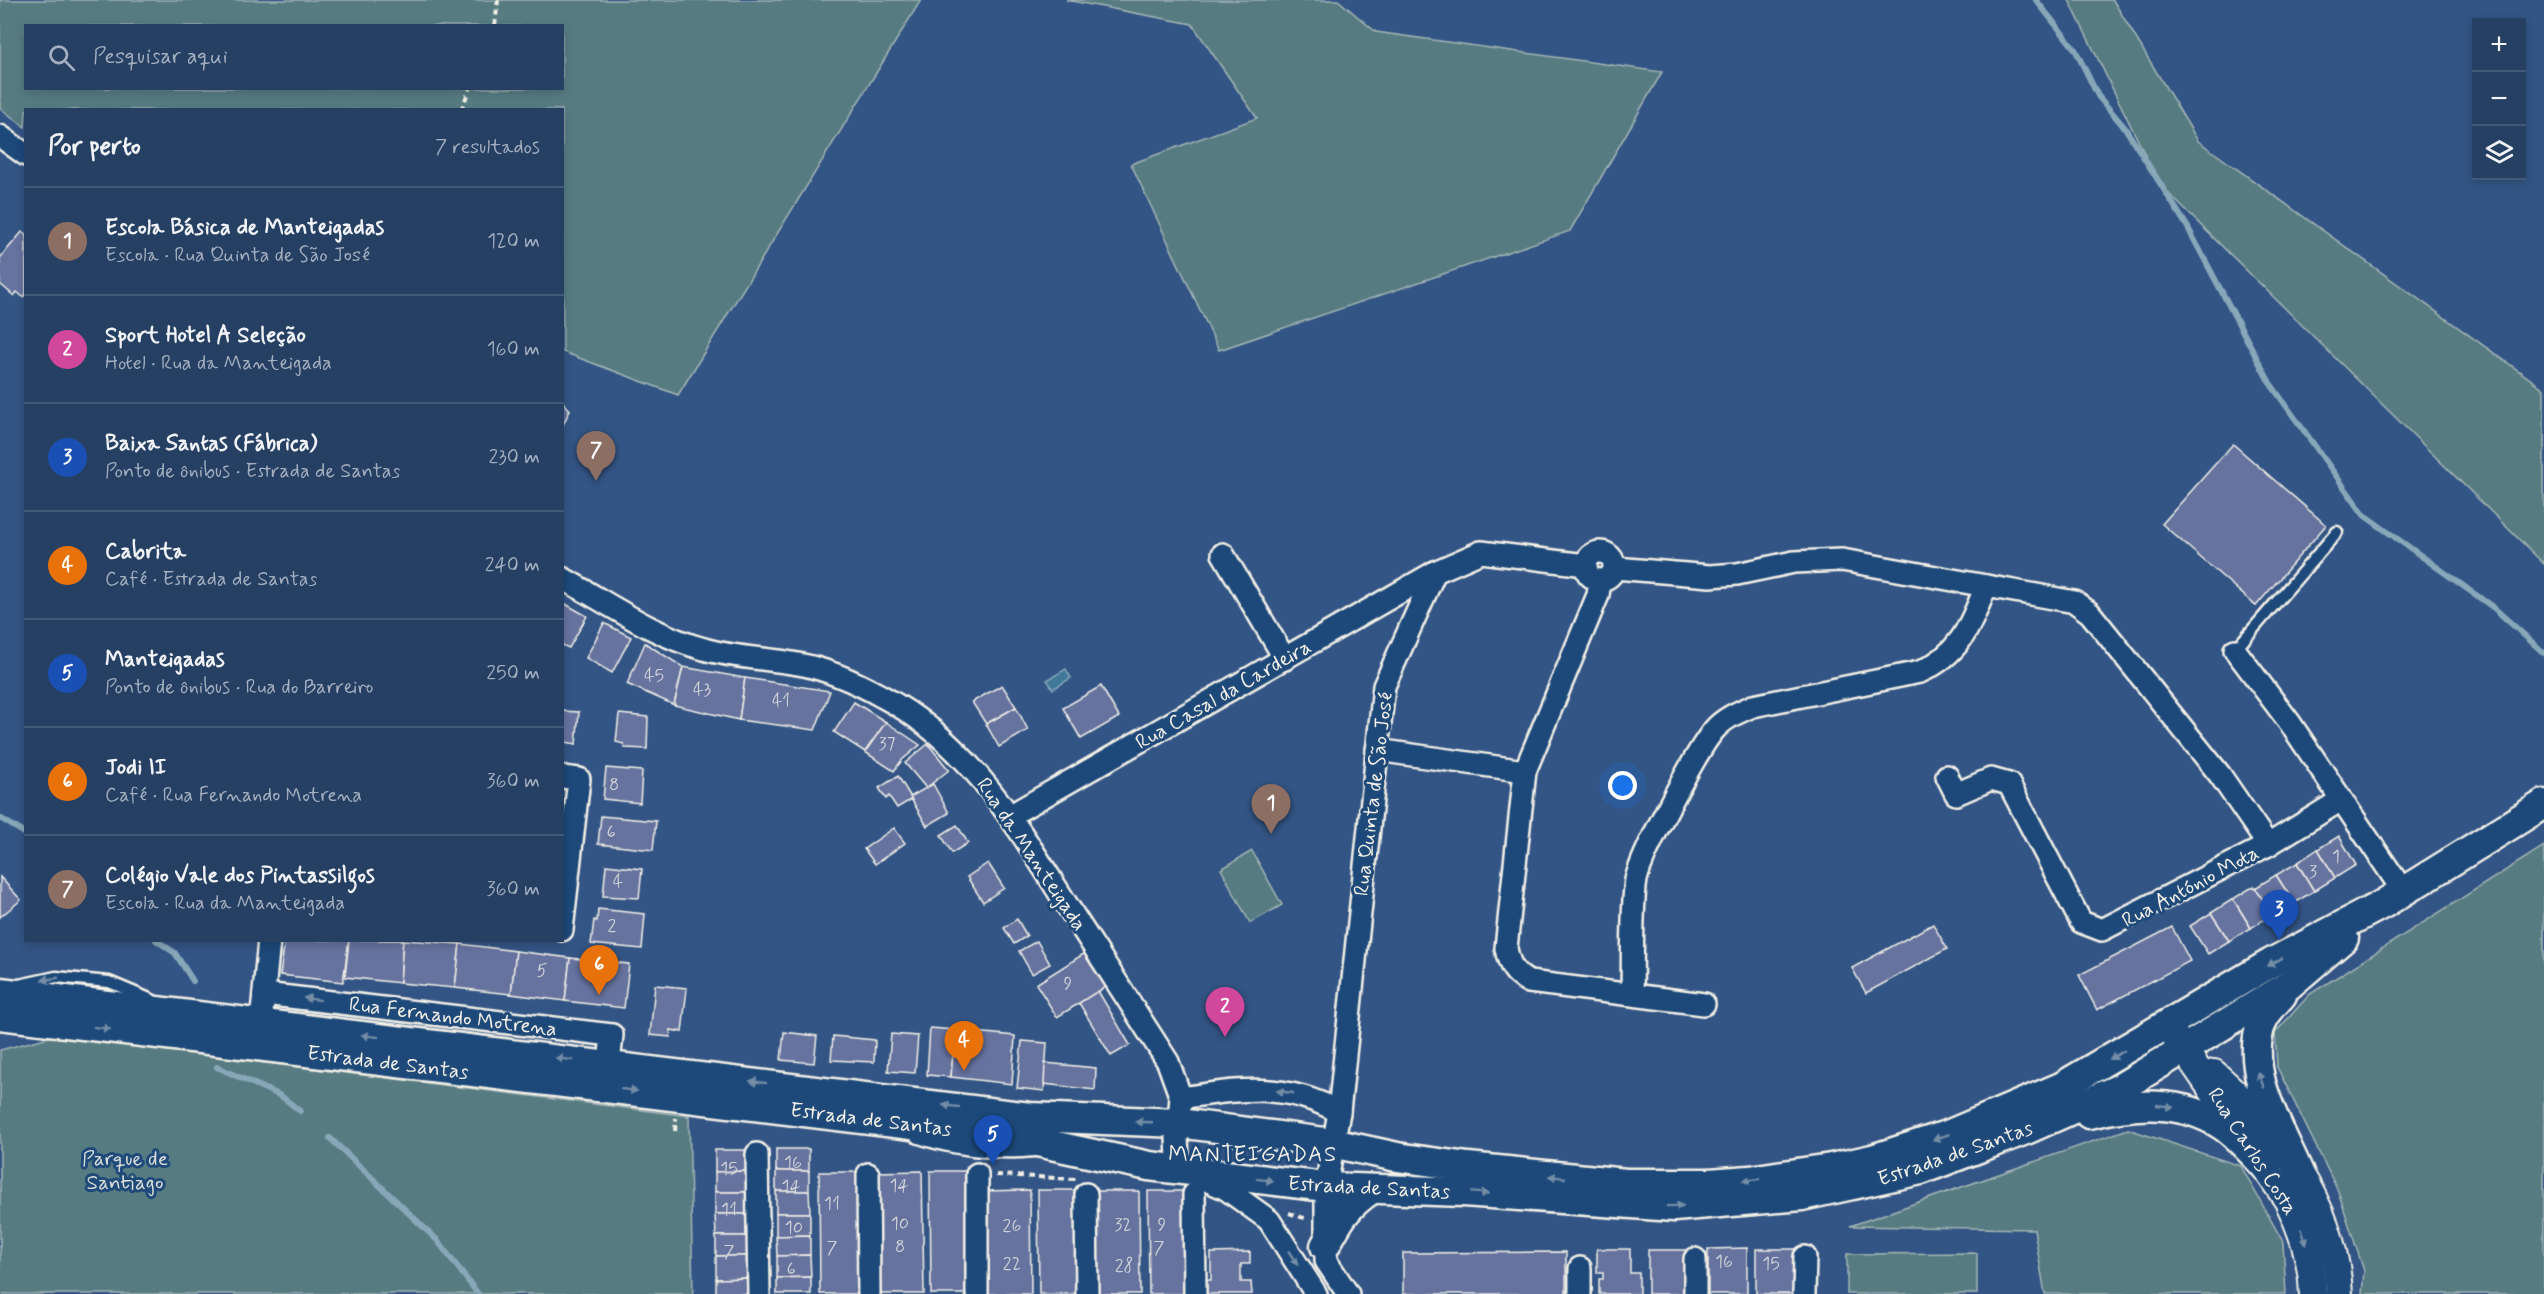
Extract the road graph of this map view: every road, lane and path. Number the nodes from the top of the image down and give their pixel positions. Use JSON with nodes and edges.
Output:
{"nodes":[{"id":1,"x":498,"y":0,"type":"edge"},
{"id":2,"x":495,"y":24,"type":"edge"},
{"id":3,"x":469,"y":90,"type":"edge"},
{"id":4,"x":462,"y":108,"type":"edge"},
{"id":5,"x":0,"y":136,"type":"edge"},
{"id":6,"x":24,"y":154,"type":"edge"},
{"id":7,"x":2337,"y":532,"type":"dead end"},
{"id":8,"x":1223,"y":554,"type":"dead end"},
{"id":9,"x":1435,"y":572,"type":"junction"},
{"id":10,"x":1607,"y":574,"type":"junction"},
{"id":11,"x":564,"y":579,"type":"edge"},
{"id":12,"x":1986,"y":586,"type":"junction"},
{"id":13,"x":2235,"y":650,"type":"joint"},
{"id":14,"x":1285,"y":659,"type":"junction"},
{"id":15,"x":1377,"y":750,"type":"junction"},
{"id":16,"x":1525,"y":771,"type":"junction"},
{"id":17,"x":1947,"y":776,"type":"dead end"},
{"id":18,"x":564,"y":777,"type":"edge"},
{"id":19,"x":2341,"y":800,"type":"junction"},
{"id":20,"x":2544,"y":804,"type":"edge"},
{"id":21,"x":1011,"y":816,"type":"junction"},
{"id":22,"x":2268,"y":845,"type":"junction"},
{"id":23,"x":2393,"y":897,"type":"junction"},
{"id":24,"x":564,"y":930,"type":"edge"},
{"id":25,"x":269,"y":942,"type":"edge"},
{"id":26,"x":2289,"y":985,"type":"junction"},
{"id":27,"x":0,"y":990,"type":"edge"},
{"id":28,"x":264,"y":993,"type":"junction"},
{"id":29,"x":1632,"y":994,"type":"junction"},
{"id":30,"x":1704,"y":1004,"type":"dead end"},
{"id":31,"x":5,"y":1022,"type":"edge"},
{"id":32,"x":261,"y":1023,"type":"junction"},
{"id":33,"x":2168,"y":1026,"type":"junction"},
{"id":34,"x":2186,"y":1049,"type":"junction"},
{"id":35,"x":609,"y":1064,"type":"junction"},
{"id":36,"x":1180,"y":1111,"type":"junction"},
{"id":37,"x":1339,"y":1112,"type":"junction"},
{"id":38,"x":2026,"y":1130,"type":"junction"},
{"id":39,"x":1332,"y":1143,"type":"junction"},
{"id":40,"x":757,"y":1154,"type":"dead end"},
{"id":41,"x":2267,"y":1168,"type":"junction"},
{"id":42,"x":2299,"y":1173,"type":"junction"},
{"id":43,"x":868,"y":1174,"type":"dead end"},
{"id":44,"x":977,"y":1174,"type":"dead end"},
{"id":45,"x":1190,"y":1182,"type":"junction"},
{"id":46,"x":1326,"y":1187,"type":"junction"},
{"id":47,"x":1372,"y":1189,"type":"junction"},
{"id":48,"x":1086,"y":1194,"type":"dead end"},
{"id":49,"x":1325,"y":1246,"type":"junction"},
{"id":50,"x":1805,"y":1257,"type":"dead end"},
{"id":51,"x":1695,"y":1259,"type":"dead end"},
{"id":52,"x":1580,"y":1268,"type":"dead end"},
{"id":53,"x":759,"y":1294,"type":"edge"},
{"id":54,"x":869,"y":1294,"type":"edge"},
{"id":55,"x":977,"y":1294,"type":"edge"},
{"id":56,"x":1087,"y":1294,"type":"edge"},
{"id":57,"x":1195,"y":1294,"type":"edge"},
{"id":58,"x":1316,"y":1294,"type":"edge"},
{"id":59,"x":1348,"y":1294,"type":"edge"},
{"id":60,"x":1580,"y":1294,"type":"edge"},
{"id":61,"x":1695,"y":1294,"type":"edge"},
{"id":62,"x":1804,"y":1294,"type":"edge"},
{"id":63,"x":2313,"y":1294,"type":"edge"},
{"id":64,"x":2339,"y":1294,"type":"edge"}],
"edges":[{"from":1,"to":2,"type":"path"},
{"from":3,"to":4,"type":"path"},
{"from":5,"to":6,"type":"street"},
{"from":7,"to":13,"type":"lane"},
{"from":8,"to":14,"type":"street"},
{"from":9,"to":10,"type":"street"},
{"from":9,"to":14,"type":"street","name":"Rua Casal da Cardeira"},
{"from":9,"to":15,"type":"street","name":"Rua Quinta de São José"},
{"from":10,"to":12,"type":"street"},
{"from":10,"to":16,"type":"street"},
{"from":11,"to":21,"type":"street","name":"Rua da Manteigada"},
{"from":12,"to":22,"type":"street"},
{"from":12,"to":29,"type":"street"},
{"from":13,"to":19,"type":"street"},
{"from":14,"to":21,"type":"street","name":"Rua Casal da Cardeira"},
{"from":15,"to":16,"type":"street"},
{"from":15,"to":37,"type":"street","name":"Rua Quinta de São José"},
{"from":16,"to":29,"type":"street"},
{"from":17,"to":22,"type":"street","name":"Rua António Mota"},
{"from":18,"to":24,"type":"street"},
{"from":19,"to":22,"type":"street","name":"Rua António Mota"},
{"from":19,"to":23,"type":"street"},
{"from":20,"to":23,"type":"main road","name":"Estrada de Santas"},
{"from":21,"to":36,"type":"street","name":"Rua da Manteigada"},
{"from":23,"to":26,"type":"main road","name":"Estrada de Santas"},
{"from":23,"to":33,"type":"main road","name":"Estrada de Santas","one_way":true},
{"from":25,"to":28,"type":"street"},
{"from":26,"to":34,"type":"main road","name":"Estrada de Santas"},
{"from":42,"to":26,"type":"main road","one_way":true},
{"from":32,"to":27,"type":"main road","name":"Estrada de Santas","one_way":true},
{"from":28,"to":32,"type":"street"},
{"from":35,"to":28,"type":"street","name":"Rua Fernando Motrena","one_way":true},
{"from":29,"to":30,"type":"street"},
{"from":31,"to":45,"type":"main road","name":"Estrada de Santas","one_way":true},
{"from":35,"to":32,"type":"main road","name":"Estrada de Santas","one_way":true},
{"from":33,"to":34,"type":"street","name":"Rua Carlos Costa"},
{"from":33,"to":39,"type":"main road","name":"Estrada de Santas","one_way":true},
{"from":34,"to":38,"type":"main road","name":"Estrada de Santas"},
{"from":34,"to":41,"type":"street","name":"Rua Carlos Costa"},
{"from":34,"to":42,"type":"street","name":"Rua Carlos Costa"},
{"from":36,"to":35,"type":"main road","name":"Estrada de Santas","one_way":true},
{"from":37,"to":36,"type":"street","one_way":true},
{"from":36,"to":39,"type":"main road","name":"Estrada de Santas"},
{"from":36,"to":45,"type":"street"},
{"from":37,"to":39,"type":"street","name":"Rua Quinta de São José"},
{"from":38,"to":41,"type":"main road","one_way":true},
{"from":47,"to":38,"type":"main road","name":"Estrada de Santas","one_way":true},
{"from":39,"to":46,"type":"street","name":"Rua Quinta de São José"},
{"from":40,"to":53,"type":"street"},
{"from":41,"to":63,"type":"street","name":"Rua Carlos Costa","one_way":true},
{"from":42,"to":64,"type":"street","name":"Rua Carlos Costa"},
{"from":43,"to":54,"type":"street"},
{"from":44,"to":55,"type":"street"},
{"from":45,"to":46,"type":"main road","name":"Estrada de Santas","one_way":true},
{"from":45,"to":57,"type":"street"},
{"from":45,"to":58,"type":"street","one_way":true},
{"from":46,"to":47,"type":"main road","name":"Estrada de Santas"},
{"from":46,"to":49,"type":"street","name":"Rua Quinta de São José"},
{"from":47,"to":49,"type":"main road"},
{"from":48,"to":56,"type":"street"},
{"from":49,"to":59,"type":"street","name":"Rua Quinta de São José"},
{"from":50,"to":62,"type":"street"},
{"from":51,"to":61,"type":"street"},
{"from":52,"to":60,"type":"street"}]}
